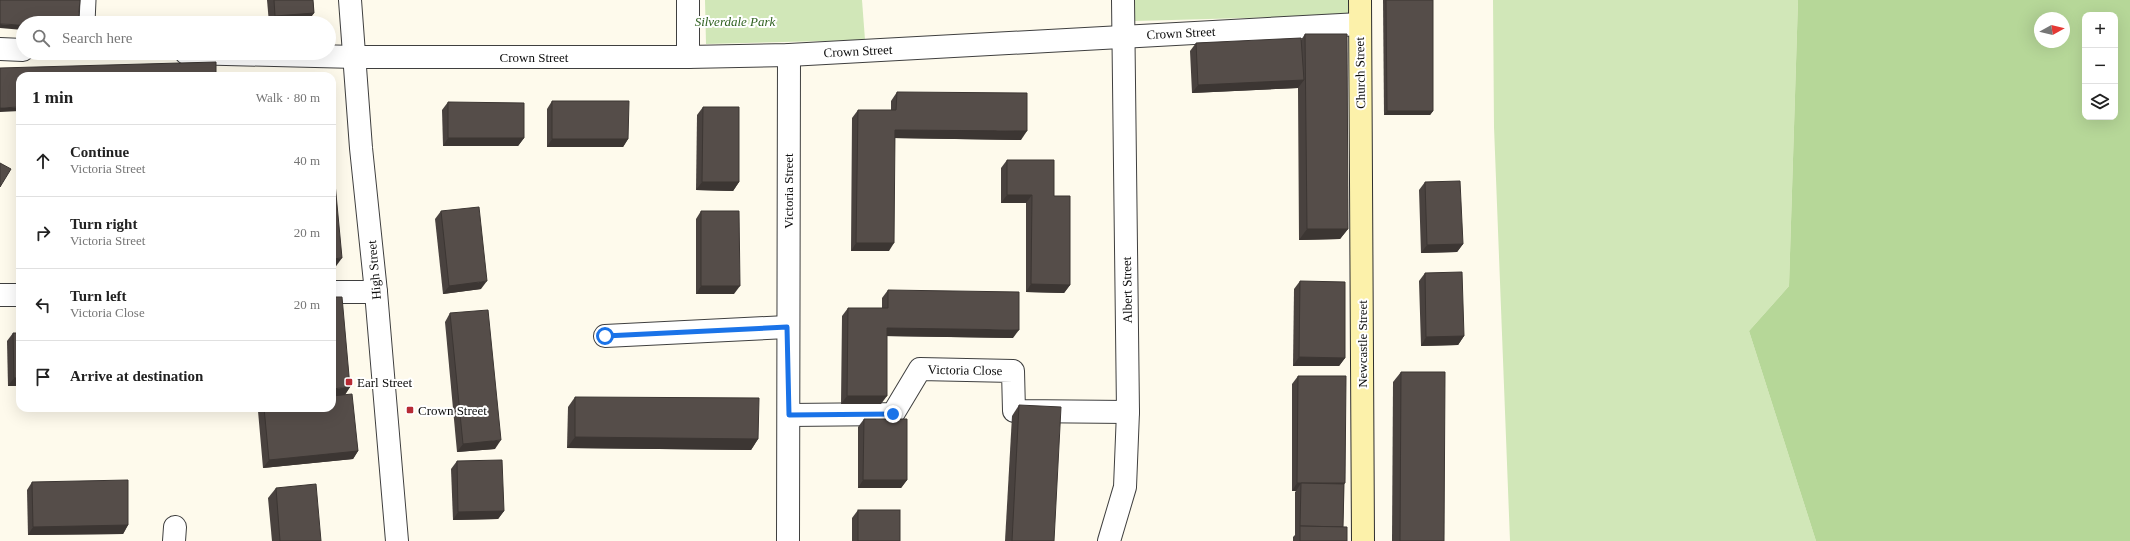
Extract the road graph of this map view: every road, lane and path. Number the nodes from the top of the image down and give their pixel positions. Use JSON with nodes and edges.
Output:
{"nodes":[{"id":1,"x":88,"y":0,"type":"edge"},
{"id":2,"x":350,"y":0,"type":"edge"},
{"id":3,"x":688,"y":0,"type":"edge"},
{"id":4,"x":1123,"y":0,"type":"edge"},
{"id":5,"x":1360,"y":0,"type":"edge"},
{"id":6,"x":87,"y":16,"type":"edge"},
{"id":7,"x":1360,"y":24,"type":"junction"},
{"id":8,"x":1123,"y":36,"type":"junction"},
{"id":9,"x":0,"y":49,"type":"edge"},
{"id":10,"x":16,"y":50,"type":"edge"},
{"id":11,"x":789,"y":55,"type":"junction"},
{"id":12,"x":336,"y":57,"type":"edge"},
{"id":13,"x":356,"y":57,"type":"junction"},
{"id":14,"x":688,"y":57,"type":"junction"},
{"id":15,"x":1362,"y":147,"type":"joint"},
{"id":16,"x":336,"y":292,"type":"edge"},
{"id":17,"x":376,"y":292,"type":"junction"},
{"id":18,"x":0,"y":295,"type":"edge"},
{"id":19,"x":16,"y":295,"type":"edge"},
{"id":20,"x":787,"y":327,"type":"junction"},
{"id":21,"x":605,"y":336,"type":"dead end"},
{"id":22,"x":1128,"y":412,"type":"junction"},
{"id":23,"x":789,"y":415,"type":"junction"},
{"id":24,"x":397,"y":541,"type":"edge"},
{"id":25,"x":788,"y":541,"type":"edge"},
{"id":26,"x":1109,"y":541,"type":"edge"},
{"id":27,"x":1363,"y":541,"type":"edge"}],
"edges":[{"from":1,"to":6,"type":"lane"},
{"from":2,"to":13,"type":"street","name":"High Street"},
{"from":3,"to":14,"type":"street"},
{"from":4,"to":8,"type":"street","name":"Albert Street"},
{"from":5,"to":7,"type":"main road","name":"Church Street"},
{"from":7,"to":8,"type":"street","name":"Crown Street"},
{"from":7,"to":15,"type":"main road","name":"Church Street"},
{"from":8,"to":11,"type":"street","name":"Crown Street"},
{"from":8,"to":22,"type":"street","name":"Albert Street"},
{"from":9,"to":10,"type":"street"},
{"from":11,"to":14,"type":"street","name":"Crown Street"},
{"from":11,"to":20,"type":"street","name":"Victoria Street"},
{"from":12,"to":13,"type":"street","name":"Crown Street"},
{"from":13,"to":14,"type":"street","name":"Crown Street"},
{"from":13,"to":17,"type":"street","name":"High Street"},
{"from":15,"to":27,"type":"main road","name":"Newcastle Street"},
{"from":16,"to":17,"type":"street"},
{"from":17,"to":24,"type":"street","name":"High Street"},
{"from":18,"to":19,"type":"street"},
{"from":20,"to":21,"type":"street"},
{"from":20,"to":23,"type":"street","name":"Victoria Street"},
{"from":22,"to":23,"type":"street","name":"Victoria Close"},
{"from":22,"to":26,"type":"street","name":"Albert Street"},
{"from":23,"to":25,"type":"street","name":"Victoria Street"}]}
